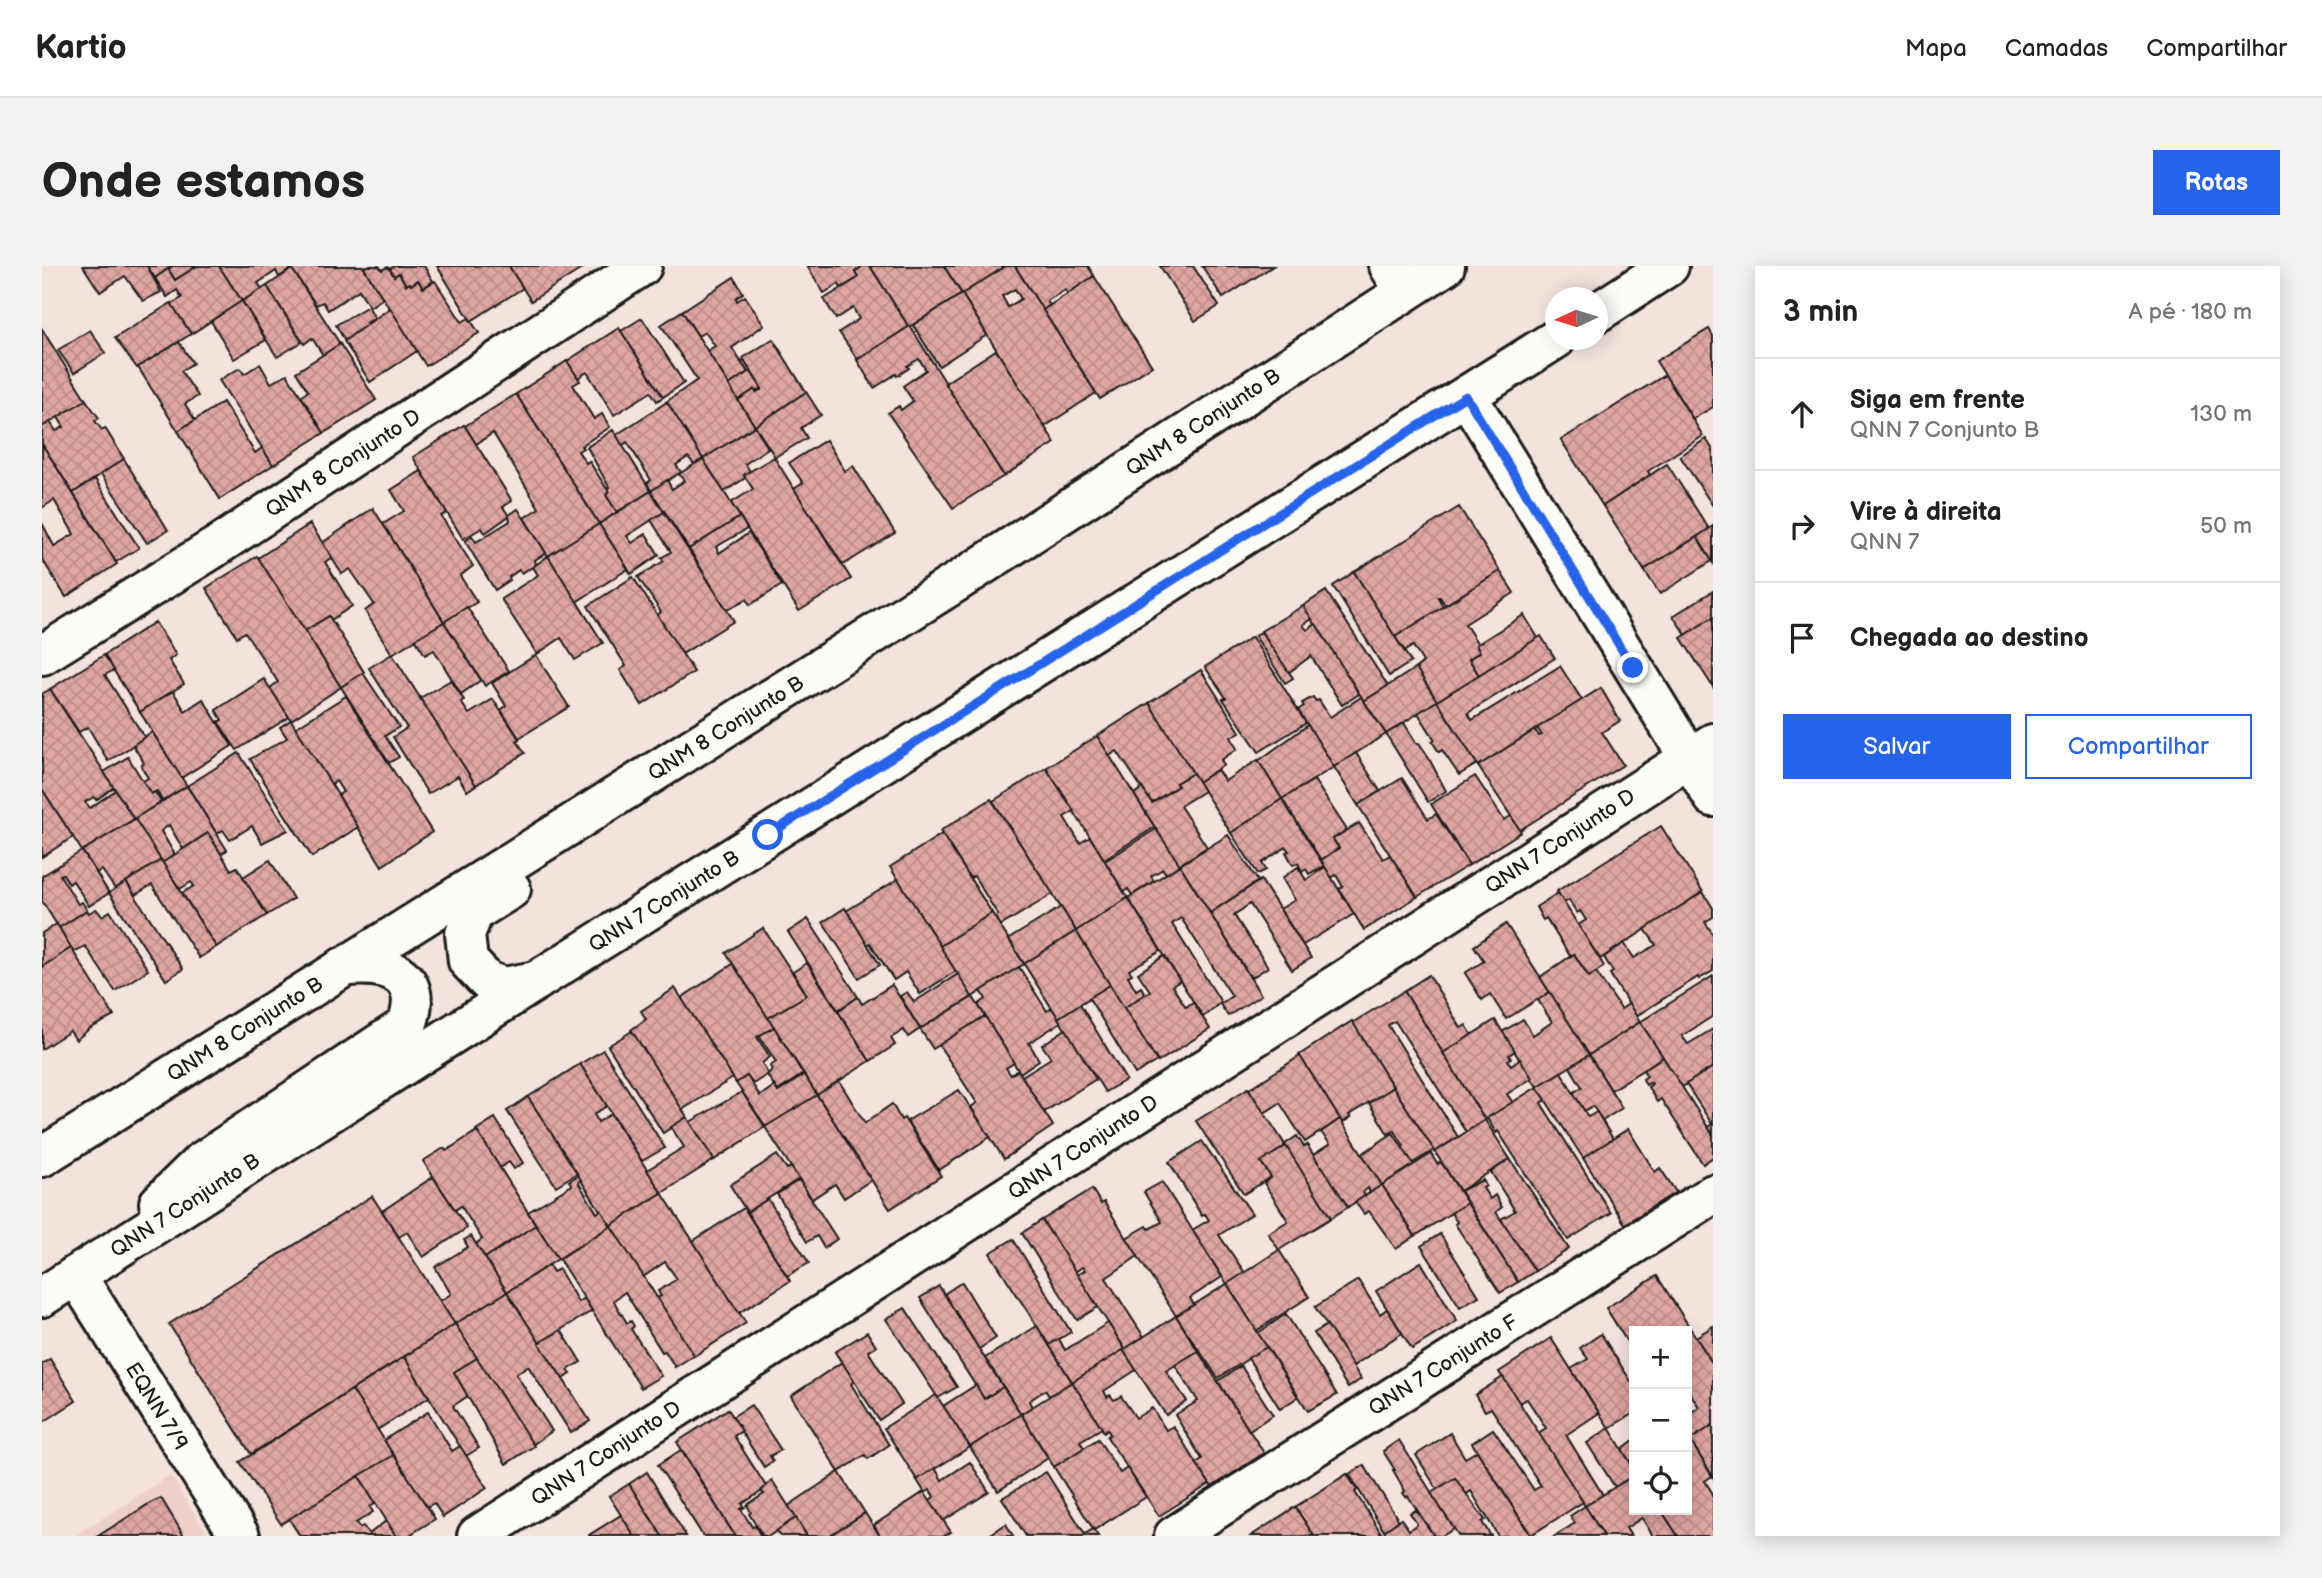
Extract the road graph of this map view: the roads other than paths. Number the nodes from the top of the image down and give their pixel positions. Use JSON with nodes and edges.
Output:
{"nodes":[{"id":1,"x":642,"y":266,"type":"edge"},
{"id":2,"x":1445,"y":266,"type":"edge"},
{"id":3,"x":1669,"y":266,"type":"edge"},
{"id":4,"x":1397,"y":278,"type":"edge"},
{"id":5,"x":1608,"y":306,"type":"edge"},
{"id":6,"x":1545,"y":346,"type":"edge"},
{"id":7,"x":1466,"y":396,"type":"junction"},
{"id":8,"x":864,"y":641,"type":"junction"},
{"id":9,"x":42,"y":655,"type":"edge"},
{"id":10,"x":1701,"y":751,"type":"edge"},
{"id":11,"x":1713,"y":797,"type":"edge"},
{"id":12,"x":343,"y":967,"type":"junction"},
{"id":13,"x":536,"y":981,"type":"junction"},
{"id":14,"x":42,"y":1157,"type":"edge"},
{"id":15,"x":1713,"y":1194,"type":"edge"},
{"id":16,"x":90,"y":1266,"type":"junction"},
{"id":17,"x":42,"y":1297,"type":"edge"},
{"id":18,"x":240,"y":1536,"type":"edge"},
{"id":19,"x":477,"y":1536,"type":"edge"},
{"id":20,"x":1174,"y":1536,"type":"edge"}],
"edges":[{"from":1,"to":9,"type":"main road","name":"QNM 8 Conjunto D"},
{"from":2,"to":4,"type":"main road","name":"QNM 8 Conjunto B"},
{"from":3,"to":5,"type":"main road"},
{"from":4,"to":8,"type":"main road","name":"QNM 8 Conjunto B"},
{"from":6,"to":7,"type":"main road","name":"QNN 7 Conjunto B"},
{"from":7,"to":10,"type":"main road"},
{"from":7,"to":13,"type":"main road","name":"QNN 7 Conjunto B"},
{"from":8,"to":12,"type":"main road","name":"QNM 8 Conjunto B"},
{"from":8,"to":13,"type":"main road"},
{"from":10,"to":11,"type":"main road"},
{"from":10,"to":19,"type":"main road","name":"QNN 7 Conjunto D"},
{"from":12,"to":14,"type":"main road","name":"QNM 8 Conjunto B"},
{"from":12,"to":16,"type":"main road"},
{"from":13,"to":16,"type":"main road","name":"QNN 7 Conjunto B"},
{"from":15,"to":20,"type":"main road","name":"QNN 7 Conjunto F"},
{"from":16,"to":17,"type":"main road"},
{"from":16,"to":18,"type":"main road","name":"EQNN 7/9"}]}
